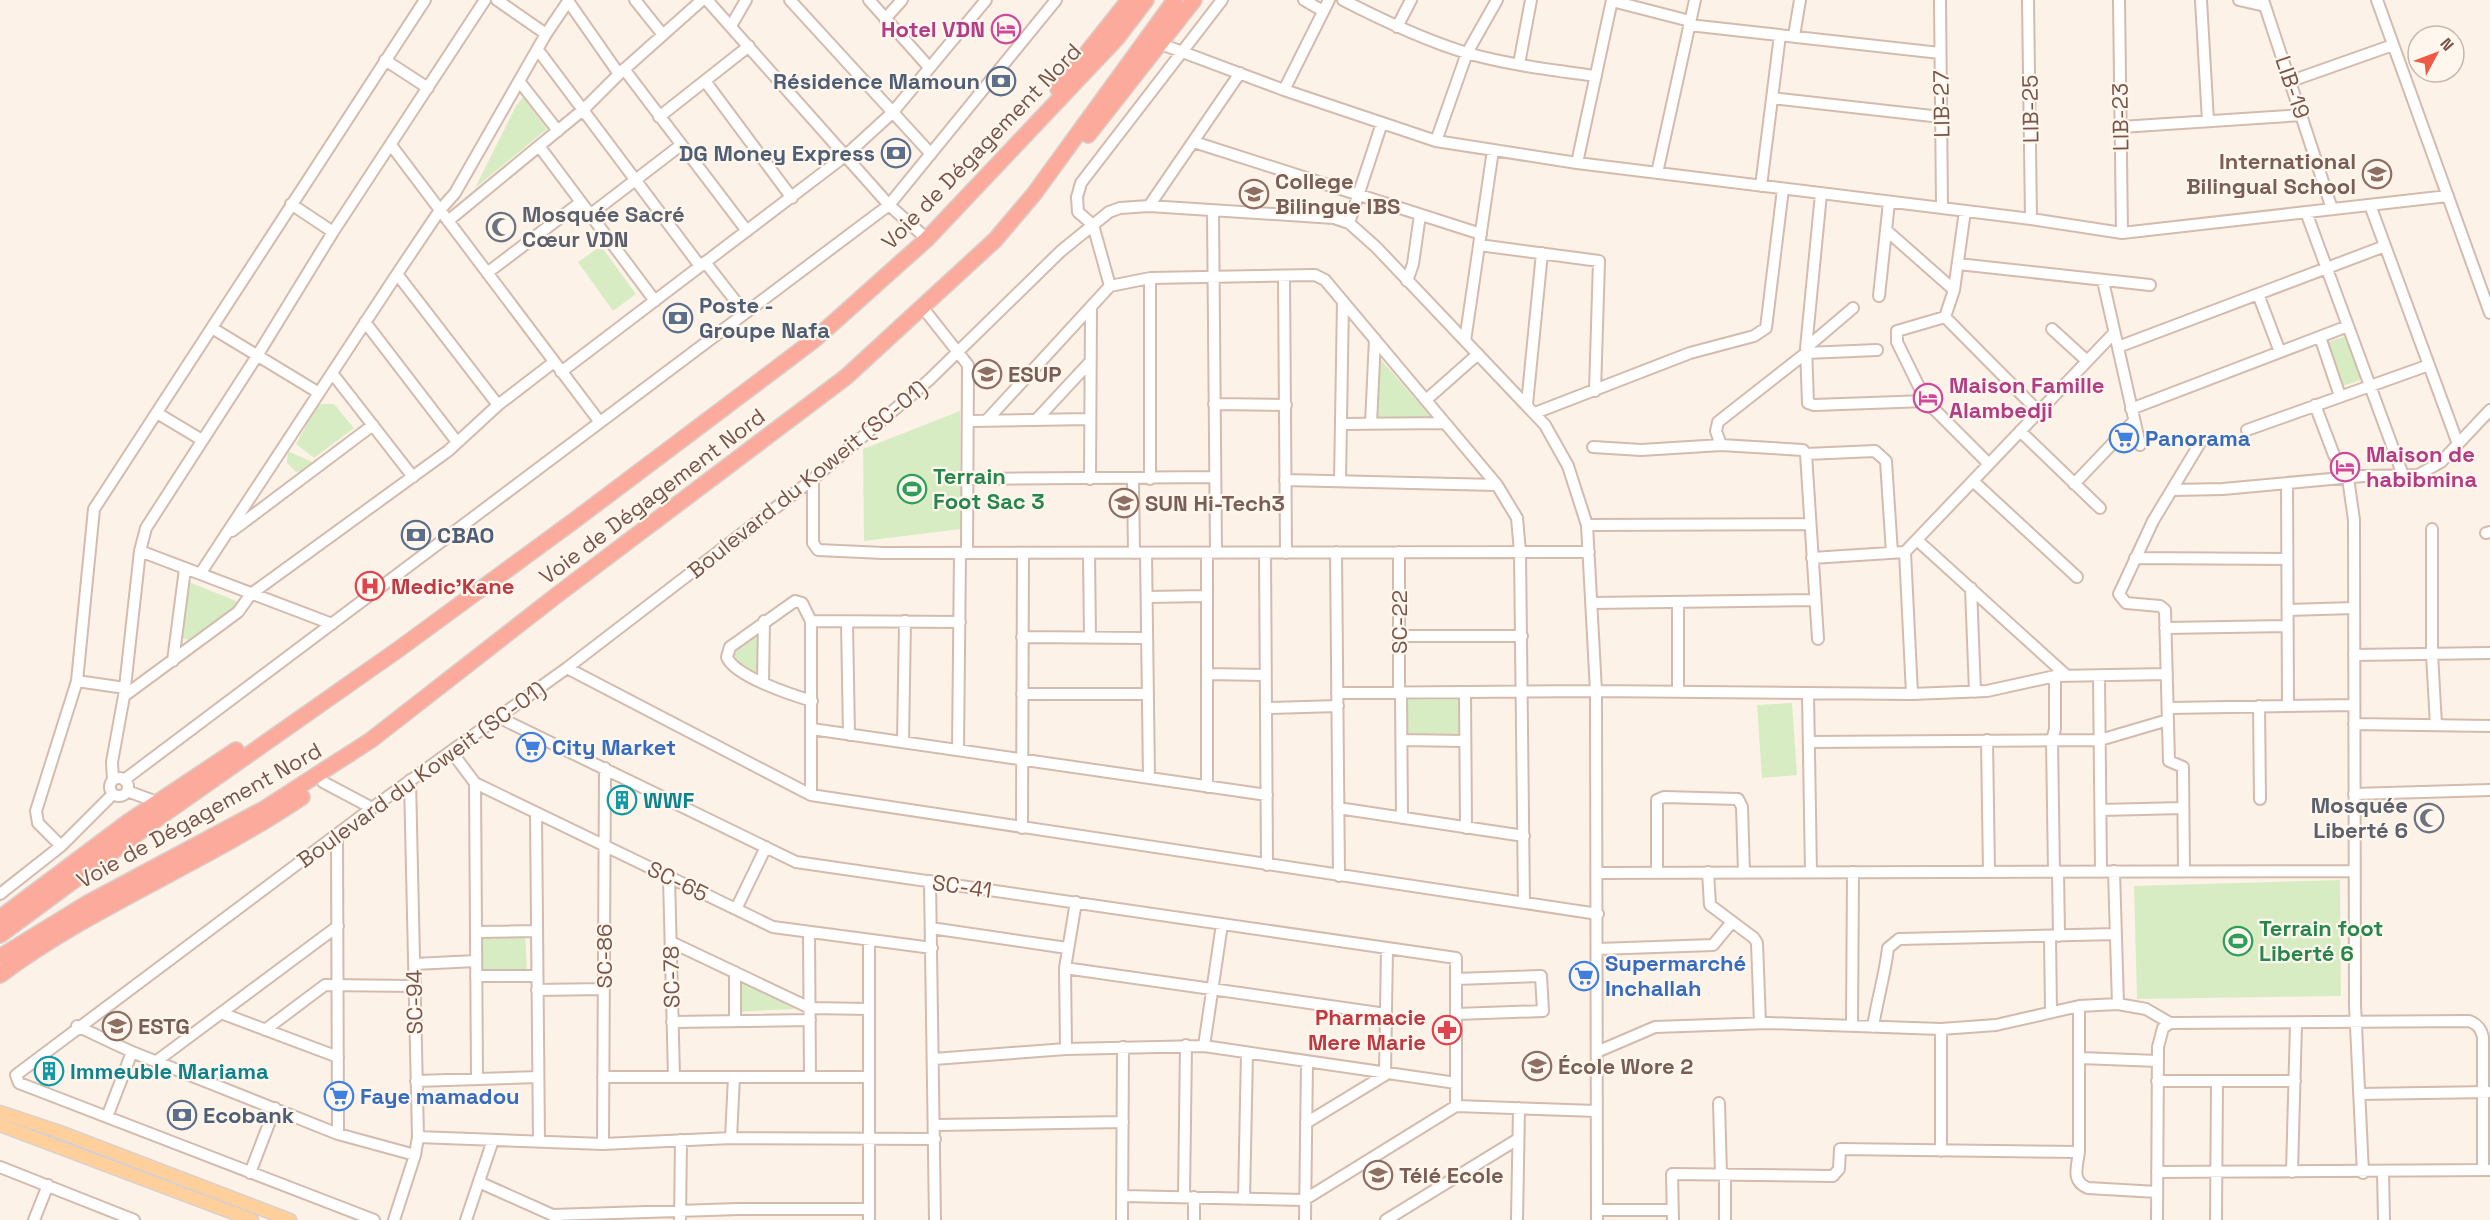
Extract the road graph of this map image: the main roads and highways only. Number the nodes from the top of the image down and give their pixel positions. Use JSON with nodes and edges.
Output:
{"nodes":[{"id":1,"x":1128,"y":0,"type":"edge"},
{"id":2,"x":1146,"y":0,"type":"edge"},
{"id":3,"x":1175,"y":0,"type":"edge"},
{"id":4,"x":1194,"y":0,"type":"edge"},
{"id":5,"x":1031,"y":127,"type":"junction"},
{"id":6,"x":1034,"y":194,"type":"junction"},
{"id":7,"x":421,"y":703,"type":"junction"},
{"id":8,"x":160,"y":808,"type":"junction"},
{"id":9,"x":0,"y":918,"type":"edge"},
{"id":10,"x":0,"y":935,"type":"edge"},
{"id":11,"x":0,"y":957,"type":"edge"},
{"id":12,"x":0,"y":975,"type":"edge"},
{"id":13,"x":0,"y":1112,"type":"edge"},
{"id":14,"x":0,"y":1125,"type":"edge"},
{"id":15,"x":252,"y":1220,"type":"edge"},
{"id":16,"x":290,"y":1220,"type":"edge"}],
"edges":[{"from":1,"to":5,"type":"highway"},
{"from":2,"to":5,"type":"highway","name":"Voie de Dégagement Nord"},
{"from":3,"to":6,"type":"highway","name":"Voie de Dégagement Nord"},
{"from":4,"to":6,"type":"highway"},
{"from":5,"to":8,"type":"highway","name":"Voie de Dégagement Nord"},
{"from":6,"to":7,"type":"highway","name":"Voie de Dégagement Nord"},
{"from":7,"to":11,"type":"highway","name":"Voie de Dégagement Nord"},
{"from":7,"to":12,"type":"highway"},
{"from":8,"to":9,"type":"highway"},
{"from":8,"to":10,"type":"highway","name":"Voie de Dégagement Nord"},
{"from":13,"to":16,"type":"main road"},
{"from":14,"to":15,"type":"main road"}]}
